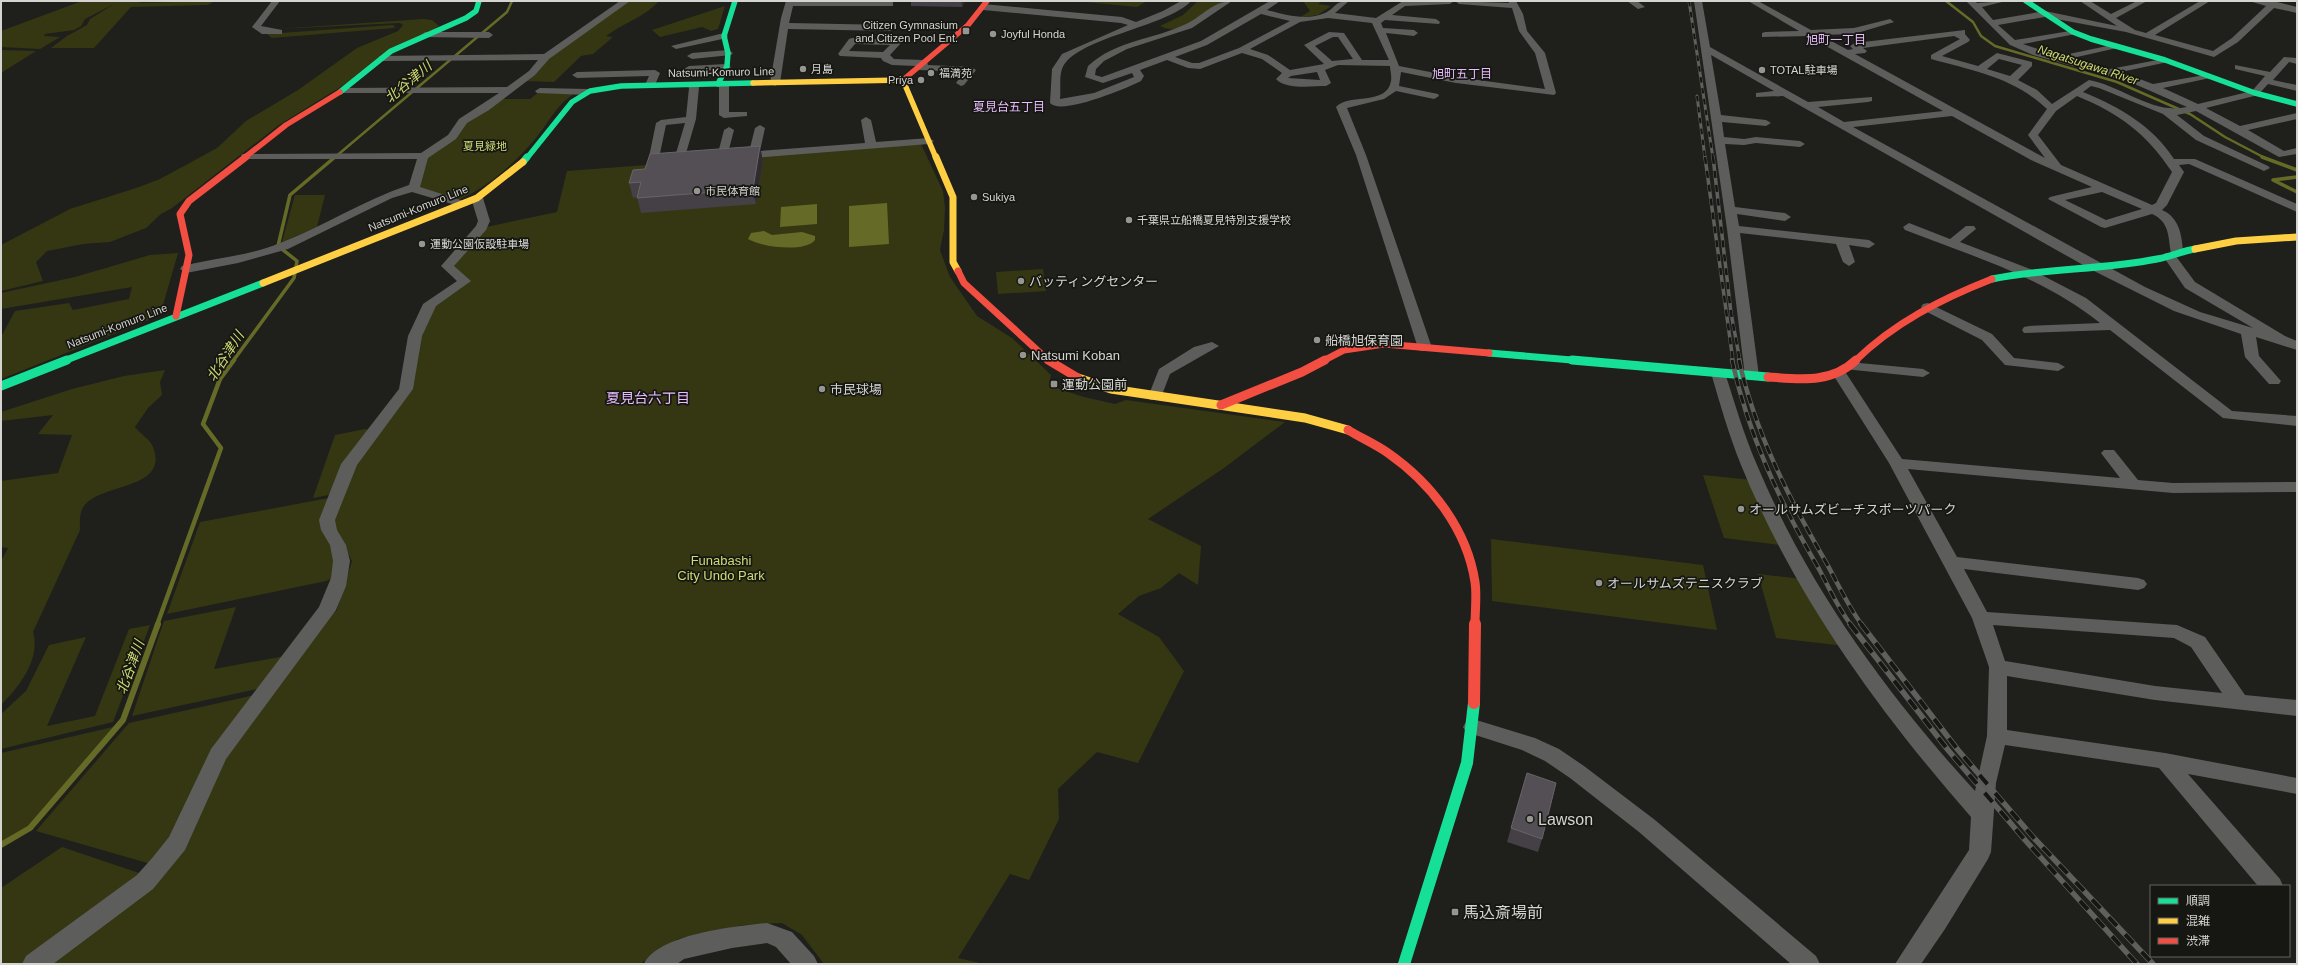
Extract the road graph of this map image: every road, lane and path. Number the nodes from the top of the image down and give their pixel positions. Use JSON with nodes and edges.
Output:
{"nodes":[{"id":1,"x":276,"y":1,"type":"edge"},
{"id":2,"x":479,"y":1,"type":"edge"},
{"id":3,"x":626,"y":1,"type":"edge"},
{"id":4,"x":735,"y":1,"type":"edge"},
{"id":5,"x":1187,"y":1,"type":"edge"},
{"id":6,"x":1228,"y":1,"type":"edge"},
{"id":7,"x":1276,"y":1,"type":"edge"},
{"id":8,"x":1345,"y":1,"type":"edge"},
{"id":9,"x":1450,"y":1,"type":"edge"},
{"id":10,"x":1459,"y":1,"type":"edge"},
{"id":11,"x":1631,"y":1,"type":"edge"},
{"id":12,"x":1698,"y":1,"type":"edge"},
{"id":13,"x":1752,"y":1,"type":"edge"},
{"id":14,"x":2002,"y":1,"type":"edge"},
{"id":15,"x":2026,"y":1,"type":"edge"},
{"id":16,"x":2084,"y":1,"type":"edge"},
{"id":17,"x":2143,"y":1,"type":"edge"},
{"id":18,"x":2206,"y":1,"type":"edge"},
{"id":19,"x":2253,"y":1,"type":"edge"},
{"id":20,"x":790,"y":2,"type":"edge"},
{"id":21,"x":1514,"y":3,"type":"edge"},
{"id":22,"x":890,"y":4,"type":"dead end"},
{"id":23,"x":985,"y":4,"type":"edge"},
{"id":24,"x":1973,"y":4,"type":"edge"},
{"id":25,"x":2272,"y":4,"type":"junction"},
{"id":26,"x":1641,"y":7,"type":"dead end"},
{"id":27,"x":2297,"y":10,"type":"edge"},
{"id":28,"x":1259,"y":11,"type":"junction"},
{"id":29,"x":2045,"y":14,"type":"junction"},
{"id":30,"x":1328,"y":15,"type":"junction"},
{"id":31,"x":2110,"y":18,"type":"junction"},
{"id":32,"x":1298,"y":20,"type":"junction"},
{"id":33,"x":1381,"y":22,"type":"junction"},
{"id":34,"x":1436,"y":22,"type":"dead end"},
{"id":35,"x":1890,"y":22,"type":"dead end"},
{"id":36,"x":1992,"y":22,"type":"junction"},
{"id":37,"x":1137,"y":25,"type":"junction"},
{"id":38,"x":1190,"y":25,"type":"junction"},
{"id":39,"x":784,"y":26,"type":"junction"},
{"id":40,"x":891,"y":28,"type":"dead end"},
{"id":41,"x":279,"y":32,"type":"dead end"},
{"id":42,"x":2073,"y":32,"type":"junction"},
{"id":43,"x":2132,"y":32,"type":"junction"},
{"id":44,"x":1224,"y":33,"type":"junction"},
{"id":45,"x":1414,"y":33,"type":"dead end"},
{"id":46,"x":1806,"y":33,"type":"junction"},
{"id":47,"x":425,"y":35,"type":"junction"},
{"id":48,"x":482,"y":35,"type":"dead end"},
{"id":49,"x":1765,"y":35,"type":"dead end"},
{"id":50,"x":724,"y":36,"type":"junction"},
{"id":51,"x":2147,"y":36,"type":"junction"},
{"id":52,"x":2013,"y":43,"type":"junction"},
{"id":53,"x":676,"y":46,"type":"dead end"},
{"id":54,"x":2114,"y":46,"type":"junction"},
{"id":55,"x":1705,"y":48,"type":"junction"},
{"id":56,"x":1242,"y":50,"type":"junction"},
{"id":57,"x":728,"y":53,"type":"junction"},
{"id":58,"x":1845,"y":53,"type":"junction"},
{"id":59,"x":885,"y":55,"type":"junction"},
{"id":60,"x":692,"y":56,"type":"dead end"},
{"id":61,"x":546,"y":57,"type":"junction"},
{"id":62,"x":1168,"y":57,"type":"junction"},
{"id":63,"x":382,"y":58,"type":"junction"},
{"id":64,"x":2059,"y":58,"type":"junction"},
{"id":65,"x":2165,"y":60,"type":"junction"},
{"id":66,"x":2297,"y":61,"type":"edge"},
{"id":67,"x":1359,"y":62,"type":"junction"},
{"id":68,"x":1332,"y":64,"type":"junction"},
{"id":69,"x":922,"y":65,"type":"junction"},
{"id":70,"x":1394,"y":66,"type":"junction"},
{"id":71,"x":726,"y":67,"type":"junction"},
{"id":72,"x":2238,"y":67,"type":"dead end"},
{"id":73,"x":690,"y":69,"type":"dead end"},
{"id":74,"x":1320,"y":69,"type":"junction"},
{"id":75,"x":1135,"y":70,"type":"junction"},
{"id":76,"x":1979,"y":70,"type":"junction"},
{"id":77,"x":1288,"y":72,"type":"junction"},
{"id":78,"x":2110,"y":72,"type":"junction"},
{"id":79,"x":577,"y":75,"type":"dead end"},
{"id":80,"x":2207,"y":76,"type":"junction"},
{"id":81,"x":2269,"y":78,"type":"junction"},
{"id":82,"x":905,"y":80,"type":"junction"},
{"id":83,"x":2011,"y":81,"type":"junction"},
{"id":84,"x":775,"y":83,"type":"junction"},
{"id":85,"x":961,"y":83,"type":"dead end"},
{"id":86,"x":721,"y":84,"type":"junction"},
{"id":87,"x":650,"y":85,"type":"junction"},
{"id":88,"x":692,"y":85,"type":"junction"},
{"id":89,"x":2154,"y":87,"type":"junction"},
{"id":90,"x":1394,"y":88,"type":"junction"},
{"id":91,"x":2297,"y":88,"type":"edge"},
{"id":92,"x":343,"y":90,"type":"junction"},
{"id":93,"x":508,"y":90,"type":"junction"},
{"id":94,"x":540,"y":91,"type":"dead end"},
{"id":95,"x":588,"y":92,"type":"junction"},
{"id":96,"x":1784,"y":93,"type":"junction"},
{"id":97,"x":2077,"y":93,"type":"junction"},
{"id":98,"x":2255,"y":93,"type":"junction"},
{"id":99,"x":1758,"y":95,"type":"dead end"},
{"id":100,"x":1434,"y":96,"type":"dead end"},
{"id":101,"x":1868,"y":99,"type":"dead end"},
{"id":102,"x":2297,"y":104,"type":"edge"},
{"id":103,"x":1807,"y":106,"type":"junction"},
{"id":104,"x":2200,"y":107,"type":"junction"},
{"id":105,"x":2052,"y":109,"type":"junction"},
{"id":106,"x":1954,"y":113,"type":"junction"},
{"id":107,"x":2167,"y":113,"type":"junction"},
{"id":108,"x":743,"y":114,"type":"dead end"},
{"id":109,"x":2297,"y":116,"type":"edge"},
{"id":110,"x":1716,"y":118,"type":"junction"},
{"id":111,"x":691,"y":119,"type":"junction"},
{"id":112,"x":866,"y":120,"type":"dead end"},
{"id":113,"x":1766,"y":123,"type":"dead end"},
{"id":114,"x":1842,"y":125,"type":"junction"},
{"id":115,"x":760,"y":128,"type":"dead end"},
{"id":116,"x":2240,"y":129,"type":"junction"},
{"id":117,"x":729,"y":130,"type":"dead end"},
{"id":118,"x":1719,"y":140,"type":"junction"},
{"id":119,"x":929,"y":141,"type":"junction"},
{"id":120,"x":1800,"y":144,"type":"dead end"},
{"id":121,"x":871,"y":146,"type":"junction"},
{"id":122,"x":2297,"y":151,"type":"edge"},
{"id":123,"x":754,"y":155,"type":"junction"},
{"id":124,"x":246,"y":156,"type":"junction"},
{"id":125,"x":423,"y":156,"type":"junction"},
{"id":126,"x":722,"y":157,"type":"junction"},
{"id":127,"x":708,"y":158,"type":"edge"},
{"id":128,"x":693,"y":159,"type":"edge"},
{"id":129,"x":679,"y":160,"type":"junction"},
{"id":130,"x":2172,"y":162,"type":"junction"},
{"id":131,"x":2264,"y":168,"type":"dead end"},
{"id":132,"x":2058,"y":169,"type":"junction"},
{"id":133,"x":414,"y":187,"type":"junction"},
{"id":134,"x":2103,"y":188,"type":"junction"},
{"id":135,"x":470,"y":201,"type":"junction"},
{"id":136,"x":2297,"y":208,"type":"edge"},
{"id":137,"x":1730,"y":210,"type":"junction"},
{"id":138,"x":2153,"y":210,"type":"junction"},
{"id":139,"x":1785,"y":217,"type":"dead end"},
{"id":140,"x":1909,"y":227,"type":"dead end"},
{"id":141,"x":1733,"y":229,"type":"junction"},
{"id":142,"x":1970,"y":229,"type":"dead end"},
{"id":143,"x":2297,"y":237,"type":"edge"},
{"id":144,"x":1841,"y":241,"type":"junction"},
{"id":145,"x":1952,"y":243,"type":"junction"},
{"id":146,"x":1869,"y":244,"type":"dead end"},
{"id":147,"x":2173,"y":254,"type":"junction"},
{"id":148,"x":1849,"y":262,"type":"dead end"},
{"id":149,"x":2096,"y":267,"type":"junction"},
{"id":150,"x":186,"y":269,"type":"junction"},
{"id":151,"x":2026,"y":272,"type":"junction"},
{"id":152,"x":1928,"y":308,"type":"junction"},
{"id":153,"x":176,"y":316,"type":"junction"},
{"id":154,"x":2113,"y":326,"type":"junction"},
{"id":155,"x":2029,"y":330,"type":"dead end"},
{"id":156,"x":2248,"y":332,"type":"junction"},
{"id":157,"x":2280,"y":339,"type":"junction"},
{"id":158,"x":1212,"y":346,"type":"dead end"},
{"id":159,"x":2297,"y":346,"type":"edge"},
{"id":160,"x":1425,"y":348,"type":"junction"},
{"id":161,"x":2058,"y":367,"type":"dead end"},
{"id":162,"x":1844,"y":370,"type":"junction"},
{"id":163,"x":1718,"y":373,"type":"junction"},
{"id":164,"x":1923,"y":373,"type":"dead end"},
{"id":165,"x":1752,"y":376,"type":"junction"},
{"id":166,"x":2274,"y":381,"type":"dead end"},
{"id":167,"x":1,"y":386,"type":"edge"},
{"id":168,"x":1154,"y":397,"type":"junction"},
{"id":169,"x":1221,"y":405,"type":"junction"},
{"id":170,"x":2297,"y":421,"type":"edge"},
{"id":171,"x":2109,"y":453,"type":"dead end"},
{"id":172,"x":1897,"y":463,"type":"junction"},
{"id":173,"x":2133,"y":484,"type":"junction"},
{"id":174,"x":2297,"y":488,"type":"edge"},
{"id":175,"x":1951,"y":562,"type":"junction"},
{"id":176,"x":2138,"y":584,"type":"dead end"},
{"id":177,"x":1981,"y":618,"type":"junction"},
{"id":178,"x":1998,"y":667,"type":"junction"},
{"id":179,"x":2239,"y":702,"type":"junction"},
{"id":180,"x":2297,"y":708,"type":"edge"},
{"id":181,"x":1473,"y":727,"type":"junction"},
{"id":182,"x":1997,"y":736,"type":"junction"},
{"id":183,"x":2165,"y":761,"type":"junction"},
{"id":184,"x":2297,"y":786,"type":"edge"},
{"id":185,"x":1982,"y":814,"type":"junction"},
{"id":186,"x":2271,"y":885,"type":"edge"},
{"id":187,"x":34,"y":964,"type":"edge"},
{"id":188,"x":656,"y":964,"type":"edge"},
{"id":189,"x":806,"y":964,"type":"edge"},
{"id":190,"x":1404,"y":964,"type":"edge"},
{"id":191,"x":1808,"y":964,"type":"edge"},
{"id":192,"x":1907,"y":964,"type":"edge"}],
"edges":[{"from":1,"to":41,"type":"street"},
{"from":2,"to":47,"type":"street"},
{"from":3,"to":61,"type":"street"},
{"from":4,"to":50,"type":"street"},
{"from":5,"to":37,"type":"street"},
{"from":6,"to":38,"type":"street"},
{"from":7,"to":28,"type":"street"},
{"from":8,"to":30,"type":"street"},
{"from":9,"to":33,"type":"street"},
{"from":10,"to":21,"type":"street"},
{"from":11,"to":26,"type":"street"},
{"from":12,"to":55,"type":"street"},
{"from":13,"to":46,"type":"street"},
{"from":14,"to":24,"type":"street"},
{"from":15,"to":29,"type":"street"},
{"from":16,"to":31,"type":"street"},
{"from":17,"to":31,"type":"street"},
{"from":18,"to":51,"type":"street"},
{"from":19,"to":25,"type":"street"},
{"from":20,"to":22,"type":"street"},
{"from":20,"to":39,"type":"street"},
{"from":21,"to":70,"type":"street"},
{"from":23,"to":37,"type":"street"},
{"from":23,"to":69,"type":"street"},
{"from":24,"to":36,"type":"street"},
{"from":25,"to":27,"type":"street"},
{"from":25,"to":51,"type":"street"},
{"from":28,"to":32,"type":"street"},
{"from":28,"to":44,"type":"street"},
{"from":29,"to":36,"type":"street"},
{"from":29,"to":42,"type":"street"},
{"from":29,"to":43,"type":"street"},
{"from":30,"to":32,"type":"street"},
{"from":30,"to":33,"type":"street"},
{"from":31,"to":43,"type":"street"},
{"from":32,"to":56,"type":"street"},
{"from":33,"to":34,"type":"street"},
{"from":33,"to":45,"type":"street"},
{"from":33,"to":70,"type":"street"},
{"from":35,"to":46,"type":"street"},
{"from":36,"to":52,"type":"street"},
{"from":37,"to":75,"type":"street"},
{"from":38,"to":44,"type":"street"},
{"from":38,"to":75,"type":"street"},
{"from":39,"to":40,"type":"street"},
{"from":39,"to":84,"type":"street"},
{"from":42,"to":52,"type":"street"},
{"from":42,"to":54,"type":"street"},
{"from":43,"to":51,"type":"street"},
{"from":44,"to":62,"type":"street"},
{"from":46,"to":49,"type":"street"},
{"from":46,"to":58,"type":"street"},
{"from":47,"to":48,"type":"street"},
{"from":47,"to":63,"type":"street"},
{"from":50,"to":53,"type":"street"},
{"from":50,"to":57,"type":"street"},
{"from":52,"to":64,"type":"street"},
{"from":54,"to":64,"type":"street"},
{"from":54,"to":65,"type":"street"},
{"from":55,"to":96,"type":"street"},
{"from":55,"to":110,"type":"street"},
{"from":56,"to":62,"type":"street"},
{"from":56,"to":77,"type":"street"},
{"from":57,"to":60,"type":"street"},
{"from":57,"to":71,"type":"street"},
{"from":58,"to":76,"type":"street"},
{"from":58,"to":106,"type":"street"},
{"from":59,"to":59,"type":"street"},
{"from":59,"to":69,"type":"street"},
{"from":61,"to":63,"type":"street"},
{"from":61,"to":93,"type":"street"},
{"from":62,"to":75,"type":"street"},
{"from":63,"to":92,"type":"street"},
{"from":64,"to":78,"type":"street"},
{"from":65,"to":78,"type":"street"},
{"from":65,"to":80,"type":"street"},
{"from":66,"to":81,"type":"street"},
{"from":67,"to":68,"type":"street"},
{"from":67,"to":68,"type":"street"},
{"from":67,"to":70,"type":"street"},
{"from":68,"to":74,"type":"street"},
{"from":69,"to":82,"type":"street"},
{"from":69,"to":85,"type":"street"},
{"from":70,"to":90,"type":"street"},
{"from":71,"to":73,"type":"street"},
{"from":71,"to":86,"type":"street"},
{"from":72,"to":81,"type":"street"},
{"from":74,"to":77,"type":"street"},
{"from":74,"to":77,"type":"street"},
{"from":76,"to":83,"type":"street"},
{"from":76,"to":83,"type":"street"},
{"from":78,"to":89,"type":"street"},
{"from":79,"to":87,"type":"street"},
{"from":80,"to":89,"type":"street"},
{"from":80,"to":98,"type":"street"},
{"from":81,"to":91,"type":"street"},
{"from":81,"to":98,"type":"street"},
{"from":82,"to":84,"type":"street","name":"Natsumi-Komuro Line"},
{"from":82,"to":119,"type":"street"},
{"from":83,"to":105,"type":"street"},
{"from":84,"to":86,"type":"street","name":"Natsumi-Komuro Line"},
{"from":86,"to":88,"type":"street","name":"Natsumi-Komuro Line"},
{"from":86,"to":108,"type":"street"},
{"from":87,"to":88,"type":"street","name":"Natsumi-Komuro Line"},
{"from":87,"to":95,"type":"street","name":"Natsumi-Komuro Line"},
{"from":88,"to":111,"type":"street"},
{"from":89,"to":104,"type":"street"},
{"from":90,"to":100,"type":"street"},
{"from":90,"to":160,"type":"street"},
{"from":92,"to":93,"type":"street"},
{"from":92,"to":124,"type":"street"},
{"from":93,"to":125,"type":"street"},
{"from":94,"to":95,"type":"street"},
{"from":95,"to":135,"type":"street","name":"Natsumi-Komuro Line"},
{"from":96,"to":99,"type":"street"},
{"from":96,"to":103,"type":"street"},
{"from":97,"to":105,"type":"street"},
{"from":97,"to":107,"type":"street"},
{"from":97,"to":130,"type":"street"},
{"from":98,"to":102,"type":"street"},
{"from":98,"to":104,"type":"street"},
{"from":101,"to":103,"type":"street"},
{"from":103,"to":114,"type":"street"},
{"from":104,"to":107,"type":"street"},
{"from":104,"to":116,"type":"street"},
{"from":105,"to":132,"type":"street"},
{"from":106,"to":114,"type":"street"},
{"from":106,"to":132,"type":"street"},
{"from":107,"to":131,"type":"street"},
{"from":109,"to":116,"type":"street"},
{"from":110,"to":113,"type":"street"},
{"from":110,"to":118,"type":"street"},
{"from":111,"to":129,"type":"street"},
{"from":111,"to":129,"type":"street"},
{"from":112,"to":121,"type":"street"},
{"from":114,"to":149,"type":"street"},
{"from":115,"to":123,"type":"street"},
{"from":116,"to":122,"type":"street"},
{"from":117,"to":126,"type":"street"},
{"from":118,"to":120,"type":"street"},
{"from":118,"to":137,"type":"street"},
{"from":119,"to":121,"type":"street"},
{"from":119,"to":168,"type":"street"},
{"from":121,"to":123,"type":"street"},
{"from":123,"to":126,"type":"street"},
{"from":124,"to":125,"type":"street"},
{"from":124,"to":150,"type":"street"},
{"from":125,"to":133,"type":"street"},
{"from":126,"to":127,"type":"street"},
{"from":128,"to":129,"type":"street"},
{"from":130,"to":136,"type":"street"},
{"from":130,"to":138,"type":"street"},
{"from":132,"to":134,"type":"street"},
{"from":133,"to":135,"type":"street"},
{"from":133,"to":150,"type":"street"},
{"from":134,"to":138,"type":"street"},
{"from":134,"to":138,"type":"street"},
{"from":135,"to":153,"type":"street","name":"Natsumi-Komuro Line"},
{"from":135,"to":187,"type":"street"},
{"from":137,"to":139,"type":"street"},
{"from":137,"to":141,"type":"street"},
{"from":138,"to":147,"type":"street"},
{"from":140,"to":145,"type":"street"},
{"from":141,"to":144,"type":"street"},
{"from":141,"to":165,"type":"street"},
{"from":142,"to":145,"type":"street"},
{"from":143,"to":147,"type":"street"},
{"from":144,"to":146,"type":"street"},
{"from":144,"to":148,"type":"street"},
{"from":145,"to":151,"type":"street"},
{"from":147,"to":149,"type":"street"},
{"from":147,"to":157,"type":"street"},
{"from":149,"to":151,"type":"street"},
{"from":149,"to":156,"type":"street"},
{"from":150,"to":153,"type":"street"},
{"from":151,"to":152,"type":"street"},
{"from":151,"to":154,"type":"street"},
{"from":152,"to":161,"type":"street"},
{"from":152,"to":162,"type":"street"},
{"from":153,"to":167,"type":"street","name":"Natsumi-Komuro Line"},
{"from":154,"to":155,"type":"street"},
{"from":154,"to":170,"type":"street"},
{"from":156,"to":157,"type":"street"},
{"from":156,"to":166,"type":"street"},
{"from":157,"to":159,"type":"street"},
{"from":158,"to":168,"type":"street"},
{"from":160,"to":163,"type":"street"},
{"from":160,"to":169,"type":"street"},
{"from":162,"to":164,"type":"street"},
{"from":162,"to":165,"type":"street"},
{"from":162,"to":172,"type":"street"},
{"from":163,"to":165,"type":"street"},
{"from":163,"to":185,"type":"street"},
{"from":168,"to":169,"type":"street"},
{"from":169,"to":181,"type":"street"},
{"from":171,"to":173,"type":"street"},
{"from":172,"to":173,"type":"street"},
{"from":172,"to":175,"type":"street"},
{"from":173,"to":174,"type":"street"},
{"from":175,"to":176,"type":"street"},
{"from":175,"to":177,"type":"street"},
{"from":177,"to":178,"type":"street"},
{"from":177,"to":179,"type":"street"},
{"from":178,"to":179,"type":"street"},
{"from":178,"to":182,"type":"street"},
{"from":179,"to":180,"type":"street"},
{"from":181,"to":190,"type":"street"},
{"from":181,"to":191,"type":"street"},
{"from":182,"to":183,"type":"street"},
{"from":182,"to":185,"type":"street"},
{"from":183,"to":184,"type":"street"},
{"from":183,"to":186,"type":"street"},
{"from":185,"to":192,"type":"street"},
{"from":188,"to":189,"type":"street"}]}
